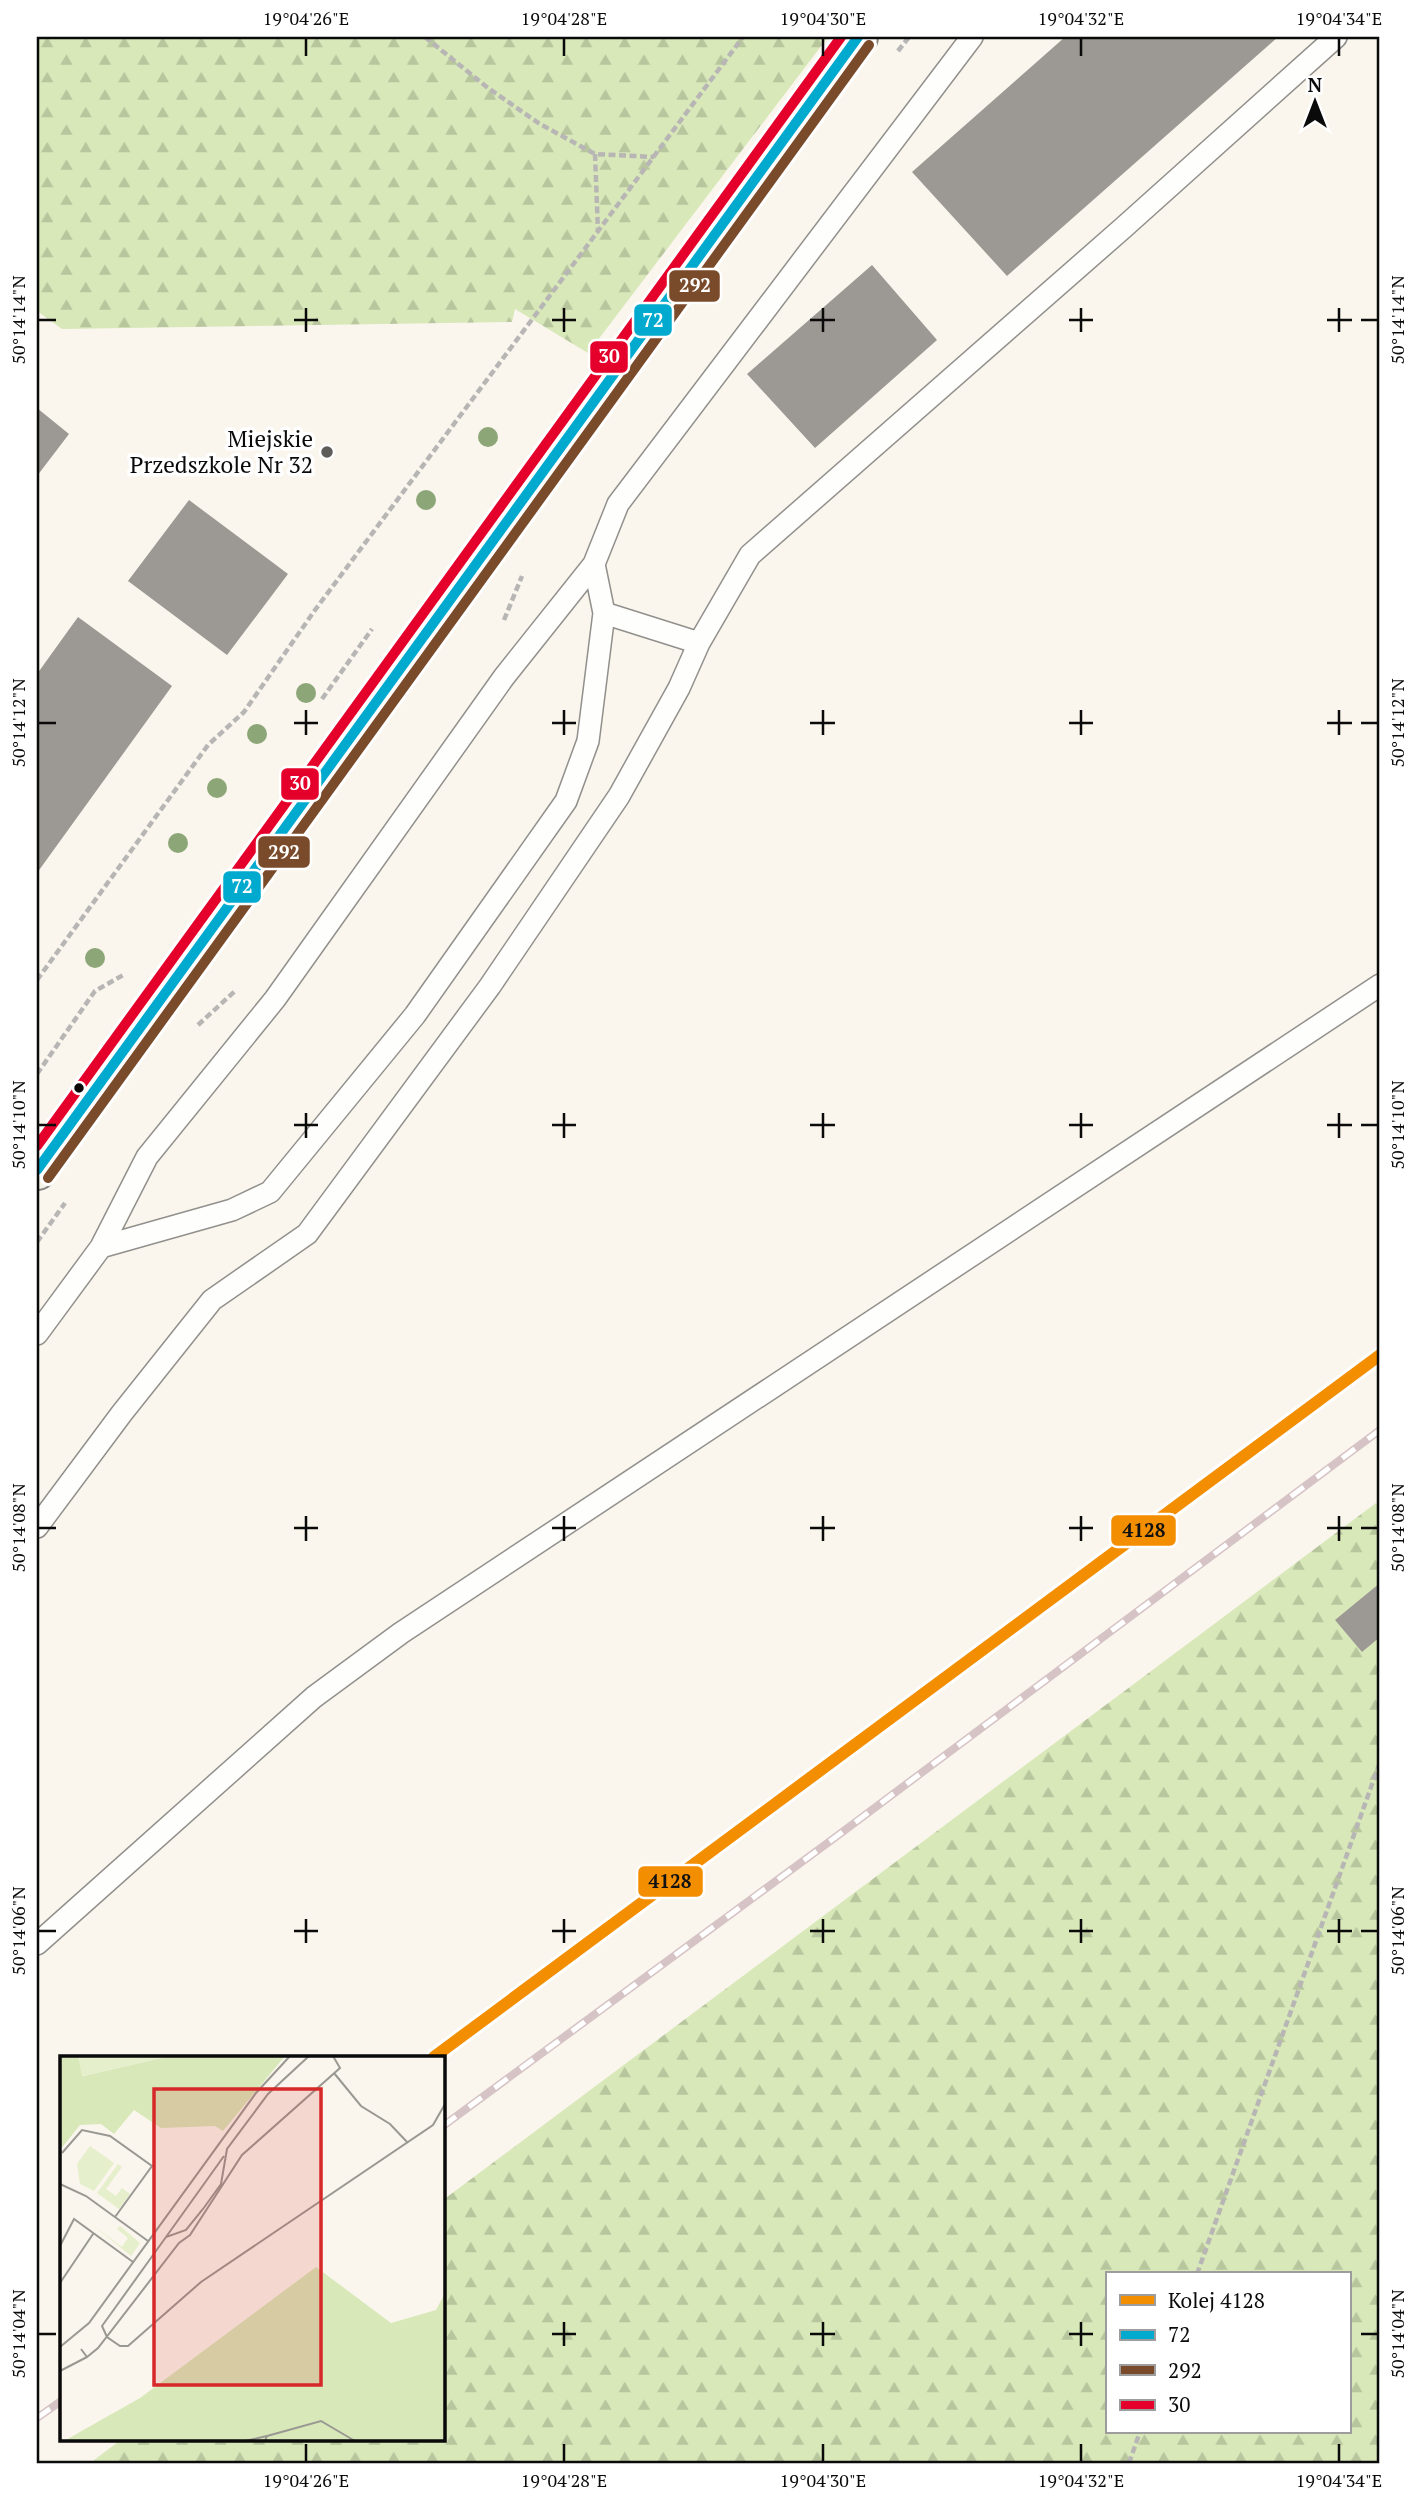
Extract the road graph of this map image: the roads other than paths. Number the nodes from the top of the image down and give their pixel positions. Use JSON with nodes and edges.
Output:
{"nodes":[{"id":1,"x":858,"y":37,"type":"edge"},
{"id":2,"x":972,"y":37,"type":"edge"},
{"id":3,"x":1336,"y":37,"type":"edge"},
{"id":4,"x":594,"y":564,"type":"junction"},
{"id":5,"x":604,"y":613,"type":"junction"},
{"id":6,"x":699,"y":643,"type":"junction"},
{"id":7,"x":1380,"y":985,"type":"edge"},
{"id":8,"x":37,"y":1170,"type":"edge"},
{"id":9,"x":101,"y":1247,"type":"junction"},
{"id":10,"x":37,"y":1334,"type":"edge"},
{"id":11,"x":37,"y":1527,"type":"edge"},
{"id":12,"x":37,"y":1944,"type":"edge"}],
"edges":[{"from":1,"to":8,"type":"street"},
{"from":2,"to":4,"type":"lane"},
{"from":3,"to":6,"type":"lane"},
{"from":4,"to":5,"type":"lane"},
{"from":4,"to":9,"type":"lane"},
{"from":5,"to":6,"type":"lane"},
{"from":5,"to":9,"type":"lane"},
{"from":6,"to":11,"type":"lane"},
{"from":7,"to":12,"type":"lane"},
{"from":9,"to":10,"type":"lane"}]}
